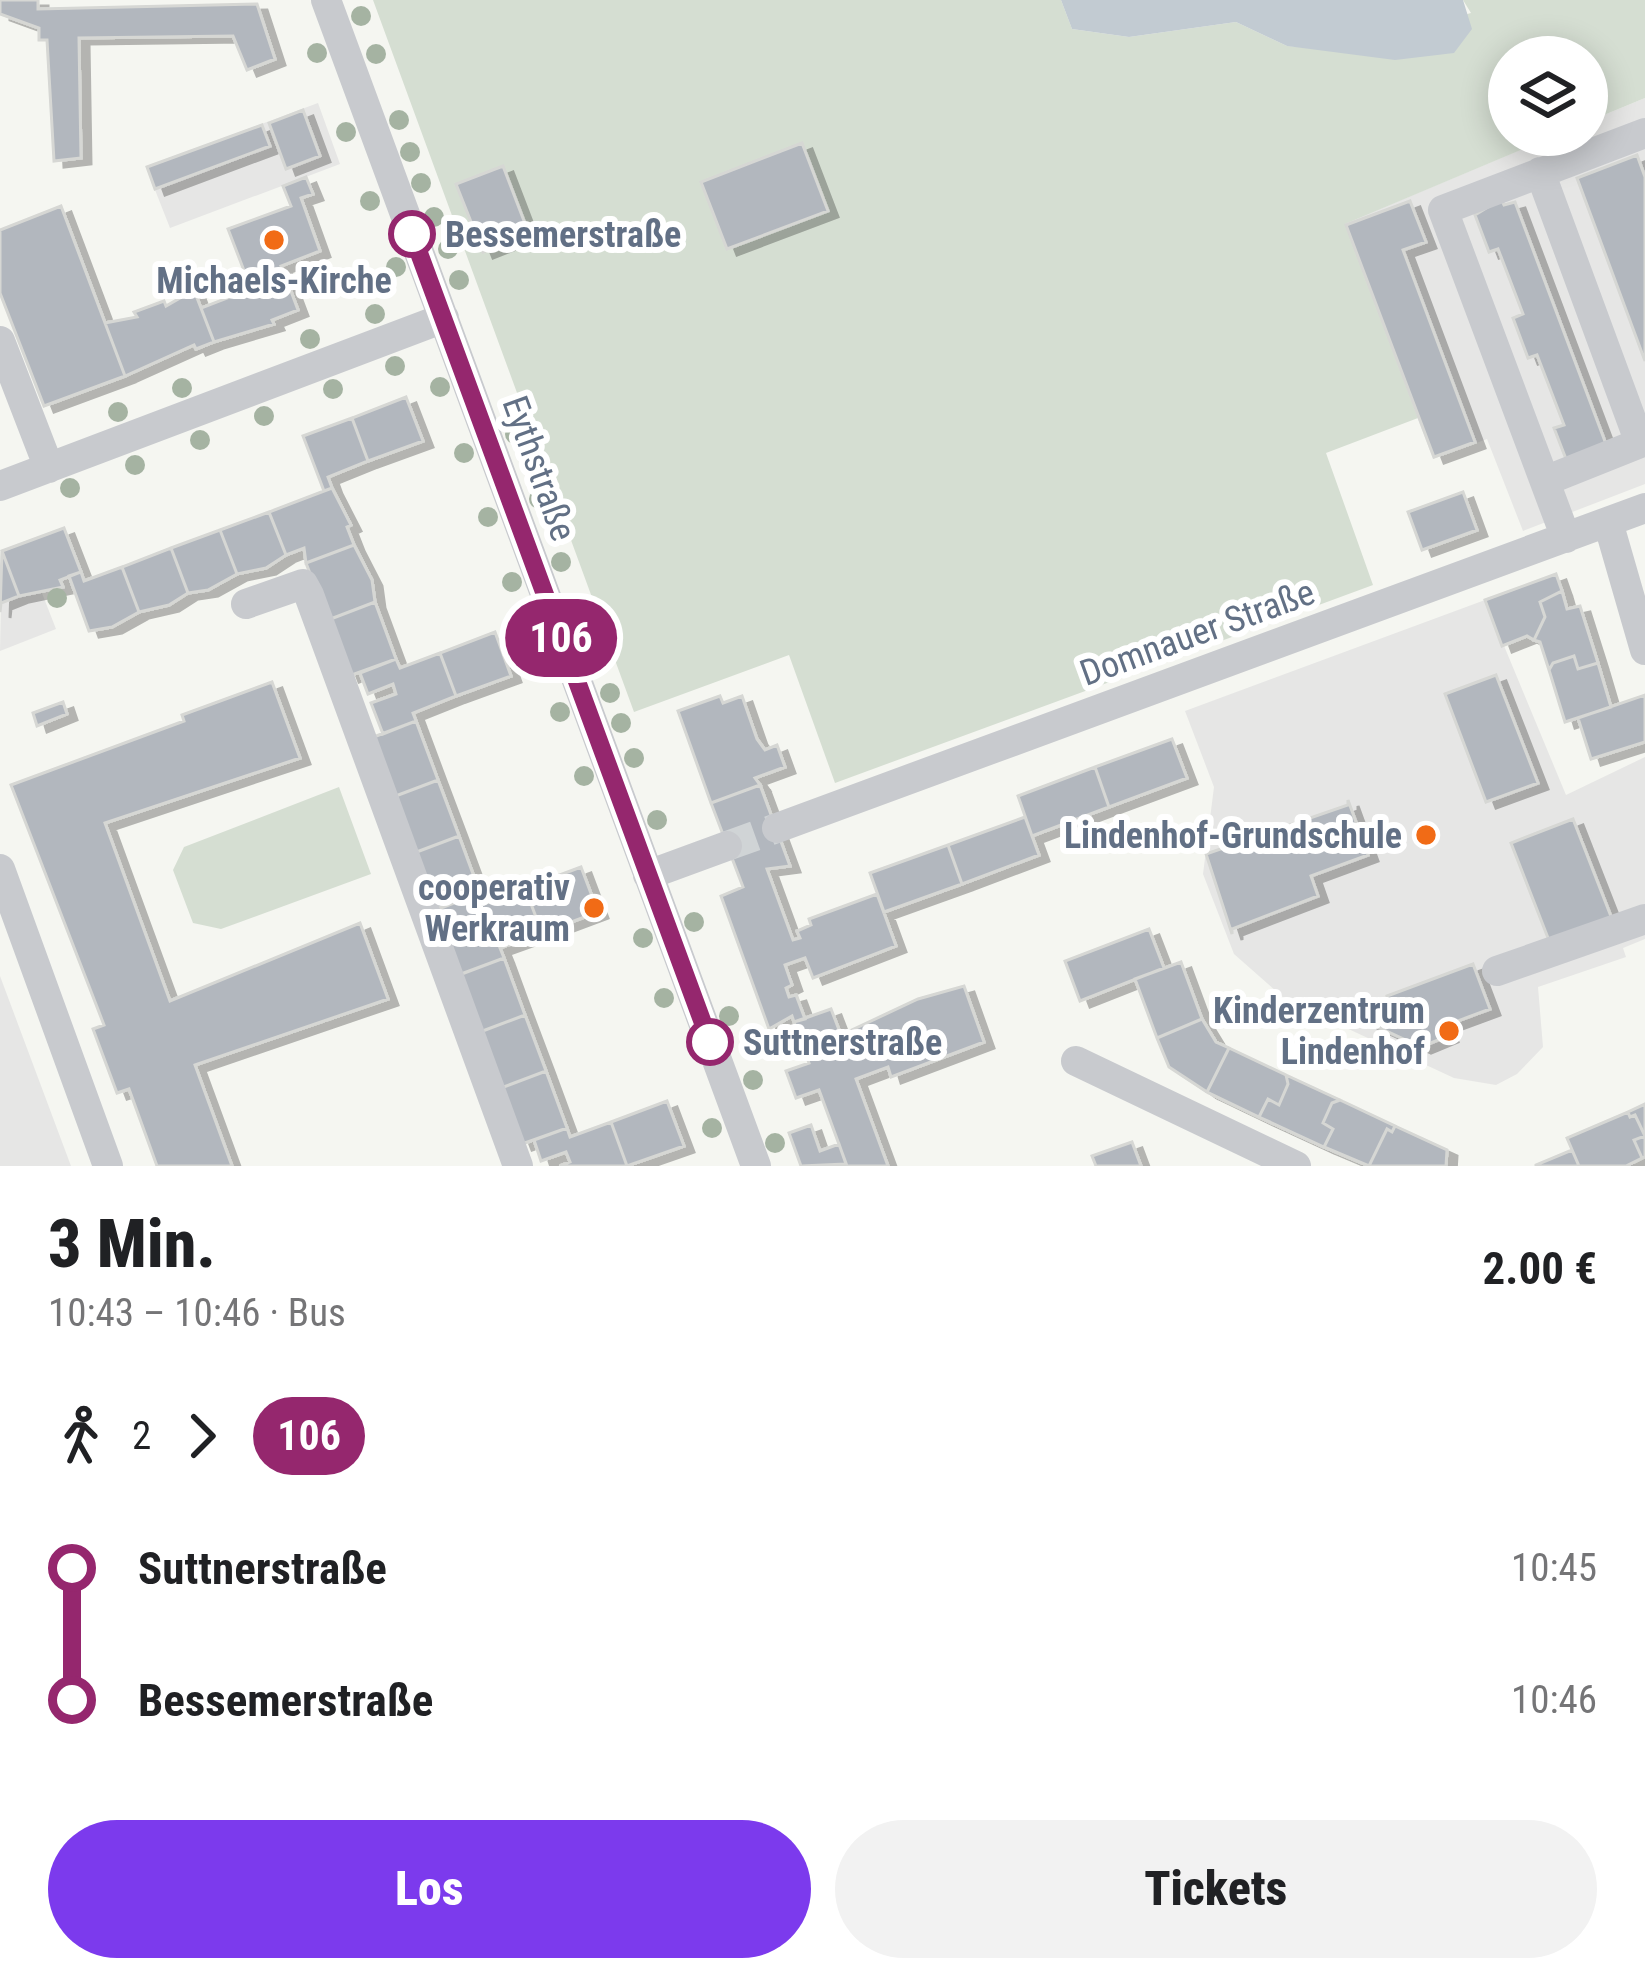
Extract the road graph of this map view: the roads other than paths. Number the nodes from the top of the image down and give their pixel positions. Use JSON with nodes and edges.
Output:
{"nodes":[{"id":1,"x":326,"y":0,"type":"edge"},
{"id":2,"x":1645,"y":133,"type":"edge"},
{"id":3,"x":1540,"y":172,"type":"junction"},
{"id":4,"x":444,"y":318,"type":"junction"},
{"id":5,"x":0,"y":340,"type":"edge"},
{"id":6,"x":1643,"y":442,"type":"edge"},
{"id":7,"x":49,"y":468,"type":"junction"},
{"id":8,"x":1544,"y":482,"type":"junction"},
{"id":9,"x":0,"y":486,"type":"edge"},
{"id":10,"x":1645,"y":508,"type":"edge"},
{"id":11,"x":1608,"y":522,"type":"junction"},
{"id":12,"x":1565,"y":538,"type":"junction"},
{"id":13,"x":246,"y":604,"type":"dead end"},
{"id":14,"x":1645,"y":650,"type":"edge"},
{"id":15,"x":776,"y":828,"type":"tunnel mouth"},
{"id":16,"x":728,"y":846,"type":"tunnel mouth"},
{"id":17,"x":0,"y":869,"type":"edge"},
{"id":18,"x":648,"y":874,"type":"junction"},
{"id":19,"x":1645,"y":920,"type":"edge"},
{"id":20,"x":1498,"y":971,"type":"dead end"},
{"id":21,"x":1076,"y":1060,"type":"dead end"},
{"id":22,"x":109,"y":1166,"type":"edge"},
{"id":23,"x":518,"y":1166,"type":"edge"},
{"id":24,"x":756,"y":1166,"type":"edge"},
{"id":25,"x":1297,"y":1166,"type":"edge"}],
"edges":[{"from":1,"to":4,"type":"street","name":"Eythstraße"},
{"from":2,"to":3,"type":"street"},
{"from":3,"to":6,"type":"street"},
{"from":3,"to":8,"type":"street"},
{"from":4,"to":7,"type":"street"},
{"from":4,"to":18,"type":"street","name":"Eythstraße"},
{"from":5,"to":7,"type":"street"},
{"from":6,"to":8,"type":"street"},
{"from":7,"to":9,"type":"street"},
{"from":8,"to":12,"type":"street"},
{"from":10,"to":11,"type":"street","name":"Domnauer Straße"},
{"from":11,"to":12,"type":"street","name":"Domnauer Straße"},
{"from":11,"to":14,"type":"street"},
{"from":12,"to":15,"type":"street","name":"Domnauer Straße"},
{"from":13,"to":23,"type":"street"},
{"from":16,"to":18,"type":"street"},
{"from":17,"to":22,"type":"street"},
{"from":18,"to":24,"type":"street","name":"Eythstraße"},
{"from":19,"to":20,"type":"street"},
{"from":21,"to":25,"type":"street"}]}
